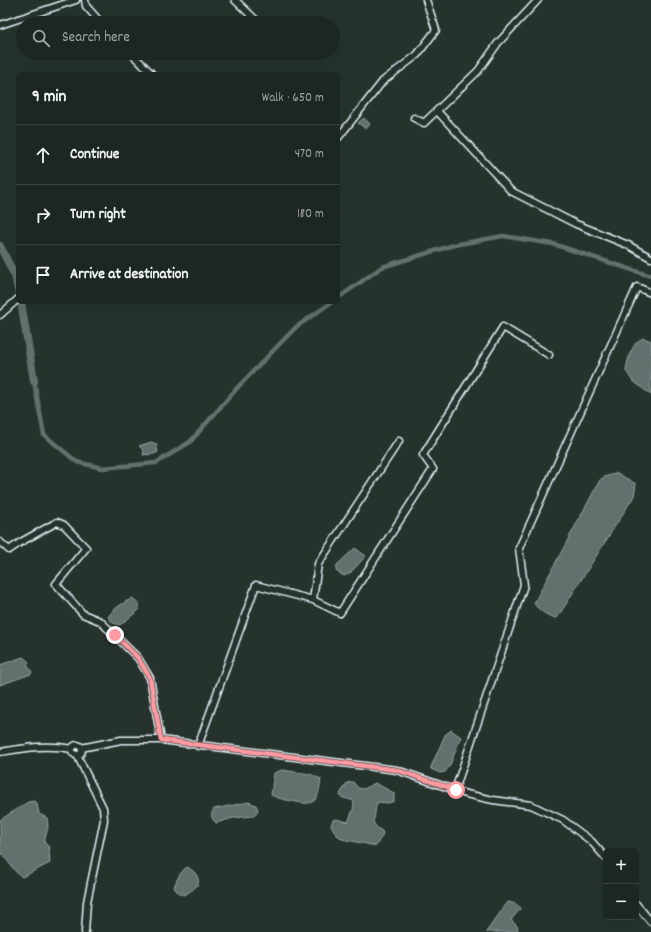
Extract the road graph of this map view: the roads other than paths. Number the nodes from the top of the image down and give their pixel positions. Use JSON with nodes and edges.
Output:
{"nodes":[{"id":1,"x":76,"y":0,"type":"edge"},
{"id":2,"x":85,"y":0,"type":"edge"},
{"id":3,"x":235,"y":0,"type":"edge"},
{"id":4,"x":426,"y":0,"type":"edge"},
{"id":5,"x":538,"y":0,"type":"edge"},
{"id":6,"x":27,"y":16,"type":"edge"},
{"id":7,"x":95,"y":16,"type":"edge"},
{"id":8,"x":251,"y":16,"type":"edge"},
{"id":9,"x":16,"y":20,"type":"edge"},
{"id":10,"x":0,"y":25,"type":"edge"},
{"id":11,"x":138,"y":60,"type":"edge"},
{"id":12,"x":150,"y":72,"type":"edge"},
{"id":13,"x":437,"y":111,"type":"junction"},
{"id":14,"x":414,"y":118,"type":"dead end"},
{"id":15,"x":340,"y":135,"type":"edge"},
{"id":16,"x":651,"y":258,"type":"edge"},
{"id":17,"x":651,"y":293,"type":"edge"},
{"id":18,"x":16,"y":301,"type":"edge"},
{"id":19,"x":0,"y":315,"type":"edge"},
{"id":20,"x":549,"y":355,"type":"dead end"},
{"id":21,"x":399,"y":441,"type":"dead end"},
{"id":22,"x":0,"y":542,"type":"edge"},
{"id":23,"x":313,"y":600,"type":"junction"},
{"id":24,"x":161,"y":740,"type":"junction"},
{"id":25,"x":198,"y":746,"type":"junction"},
{"id":26,"x":81,"y":748,"type":"junction"},
{"id":27,"x":72,"y":749,"type":"junction"},
{"id":28,"x":0,"y":752,"type":"edge"},
{"id":29,"x":77,"y":755,"type":"junction"},
{"id":30,"x":456,"y":790,"type":"junction"},
{"id":31,"x":603,"y":855,"type":"edge"},
{"id":32,"x":639,"y":908,"type":"edge"},
{"id":33,"x":651,"y":922,"type":"edge"},
{"id":34,"x":85,"y":932,"type":"edge"}],
"edges":[{"from":1,"to":6,"type":"street"},
{"from":2,"to":7,"type":"street"},
{"from":3,"to":8,"type":"street"},
{"from":4,"to":15,"type":"street"},
{"from":5,"to":13,"type":"street"},
{"from":9,"to":10,"type":"street"},
{"from":11,"to":12,"type":"street"},
{"from":13,"to":14,"type":"street"},
{"from":13,"to":16,"type":"street"},
{"from":17,"to":30,"type":"street"},
{"from":18,"to":19,"type":"street"},
{"from":20,"to":23,"type":"street"},
{"from":21,"to":23,"type":"street"},
{"from":22,"to":24,"type":"street"},
{"from":23,"to":25,"type":"street"},
{"from":24,"to":25,"type":"street"},
{"from":24,"to":26,"type":"street"},
{"from":25,"to":30,"type":"street"},
{"from":26,"to":27,"type":"street"},
{"from":26,"to":29,"type":"street"},
{"from":27,"to":28,"type":"street"},
{"from":27,"to":29,"type":"street"},
{"from":29,"to":34,"type":"street"},
{"from":30,"to":31,"type":"street"},
{"from":32,"to":33,"type":"street"}]}
